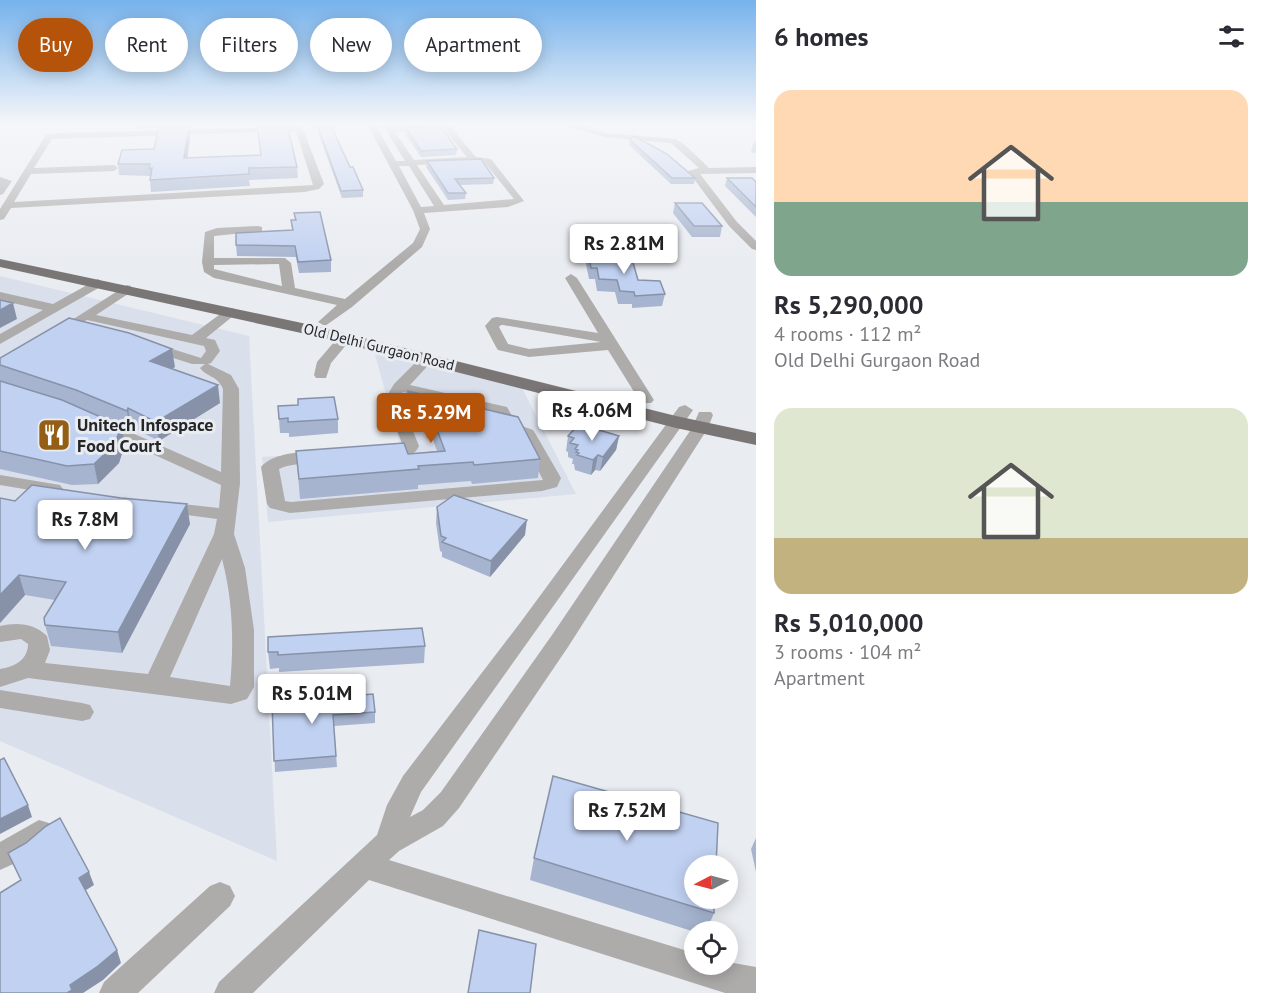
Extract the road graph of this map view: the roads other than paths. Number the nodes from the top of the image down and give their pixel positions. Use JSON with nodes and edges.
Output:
{"nodes":[{"id":1,"x":48,"y":170,"type":"edge"},
{"id":2,"x":314,"y":170,"type":"edge"},
{"id":3,"x":396,"y":170,"type":"edge"},
{"id":4,"x":414,"y":170,"type":"edge"},
{"id":5,"x":496,"y":170,"type":"edge"},
{"id":6,"x":696,"y":170,"type":"edge"},
{"id":7,"x":29,"y":171,"type":"joint"},
{"id":8,"x":0,"y":180,"type":"edge"},
{"id":9,"x":0,"y":192,"type":"edge"},
{"id":10,"x":9,"y":205,"type":"junction"},
{"id":11,"x":441,"y":209,"type":"junction"},
{"id":12,"x":418,"y":210,"type":"junction"},
{"id":13,"x":0,"y":217,"type":"edge"},
{"id":14,"x":258,"y":229,"type":"edge"},
{"id":15,"x":756,"y":247,"type":"edge"},
{"id":16,"x":0,"y":255,"type":"edge"},
{"id":17,"x":208,"y":262,"type":"junction"},
{"id":18,"x":0,"y":263,"type":"edge"},
{"id":19,"x":572,"y":279,"type":"dead end"},
{"id":20,"x":98,"y":283,"type":"junction"},
{"id":21,"x":127,"y":289,"type":"junction"},
{"id":22,"x":289,"y":291,"type":"junction"},
{"id":23,"x":0,"y":296,"type":"edge"},
{"id":24,"x":348,"y":304,"type":"junction"},
{"id":25,"x":0,"y":307,"type":"edge"},
{"id":26,"x":53,"y":308,"type":"junction"},
{"id":27,"x":232,"y":312,"type":"junction"},
{"id":28,"x":39,"y":316,"type":"junction"},
{"id":29,"x":85,"y":316,"type":"junction"},
{"id":30,"x":325,"y":322,"type":"junction"},
{"id":31,"x":87,"y":332,"type":"edge"},
{"id":32,"x":345,"y":338,"type":"junction"},
{"id":33,"x":0,"y":340,"type":"edge"},
{"id":34,"x":194,"y":340,"type":"junction"},
{"id":35,"x":610,"y":342,"type":"junction"},
{"id":36,"x":135,"y":343,"type":"edge"},
{"id":37,"x":427,"y":359,"type":"junction"},
{"id":38,"x":203,"y":363,"type":"junction"},
{"id":39,"x":321,"y":375,"type":"dead end"},
{"id":40,"x":396,"y":393,"type":"junction"},
{"id":41,"x":646,"y":400,"type":"junction"},
{"id":42,"x":83,"y":418,"type":"edge"},
{"id":43,"x":691,"y":419,"type":"junction"},
{"id":44,"x":756,"y":427,"type":"edge"},
{"id":45,"x":756,"y":440,"type":"edge"},
{"id":46,"x":364,"y":455,"type":"edge"},
{"id":47,"x":341,"y":456,"type":"edge"},
{"id":48,"x":0,"y":480,"type":"edge"},
{"id":49,"x":231,"y":483,"type":"junction"},
{"id":50,"x":74,"y":493,"type":"edge"},
{"id":51,"x":145,"y":504,"type":"edge"},
{"id":52,"x":226,"y":525,"type":"junction"},
{"id":53,"x":0,"y":634,"type":"edge"},
{"id":54,"x":26,"y":669,"type":"junction"},
{"id":55,"x":0,"y":678,"type":"edge"},
{"id":56,"x":155,"y":684,"type":"junction"},
{"id":57,"x":0,"y":699,"type":"edge"},
{"id":58,"x":82,"y":712,"type":"dead end"},
{"id":59,"x":39,"y":832,"type":"edge"},
{"id":60,"x":389,"y":842,"type":"junction"},
{"id":61,"x":0,"y":857,"type":"edge"},
{"id":62,"x":363,"y":865,"type":"junction"},
{"id":63,"x":220,"y":896,"type":"dead end"},
{"id":64,"x":756,"y":983,"type":"edge"},
{"id":65,"x":238,"y":991,"type":"edge"},
{"id":66,"x":115,"y":993,"type":"edge"}],
"edges":[{"from":1,"to":7,"type":"street"},
{"from":2,"to":10,"type":"street"},
{"from":3,"to":12,"type":"street"},
{"from":4,"to":11,"type":"street"},
{"from":5,"to":11,"type":"street"},
{"from":6,"to":15,"type":"street"},
{"from":7,"to":10,"type":"street"},
{"from":8,"to":9,"type":"street"},
{"from":10,"to":13,"type":"street"},
{"from":11,"to":12,"type":"street"},
{"from":12,"to":24,"type":"street"},
{"from":14,"to":17,"type":"street"},
{"from":16,"to":30,"type":"main road","name":"Old Delhi Gurgaon Road"},
{"from":17,"to":22,"type":"street"},
{"from":17,"to":22,"type":"street"},
{"from":18,"to":20,"type":"main road","name":"Old Delhi Gurgaon Road"},
{"from":19,"to":35,"type":"street"},
{"from":20,"to":21,"type":"main road","name":"Old Delhi Gurgaon Road"},
{"from":20,"to":26,"type":"street"},
{"from":21,"to":27,"type":"main road","name":"Old Delhi Gurgaon Road"},
{"from":21,"to":29,"type":"street"},
{"from":22,"to":24,"type":"street"},
{"from":23,"to":26,"type":"street"},
{"from":24,"to":30,"type":"street"},
{"from":25,"to":28,"type":"street"},
{"from":26,"to":28,"type":"street"},
{"from":27,"to":32,"type":"main road","name":"Old Delhi Gurgaon Road"},
{"from":27,"to":34,"type":"street"},
{"from":28,"to":33,"type":"street"},
{"from":29,"to":31,"type":"street"},
{"from":29,"to":34,"type":"street"},
{"from":30,"to":41,"type":"main road","name":"Old Delhi Gurgaon Road"},
{"from":32,"to":37,"type":"main road","name":"Old Delhi Gurgaon Road"},
{"from":32,"to":39,"type":"street"},
{"from":34,"to":38,"type":"street"},
{"from":35,"to":35,"type":"street"},
{"from":35,"to":41,"type":"street"},
{"from":36,"to":38,"type":"street"},
{"from":37,"to":40,"type":"street"},
{"from":37,"to":43,"type":"main road","name":"Old Delhi Gurgaon Road"},
{"from":38,"to":49,"type":"street"},
{"from":40,"to":46,"type":"street"},
{"from":40,"to":47,"type":"street"},
{"from":41,"to":43,"type":"main road","name":"Old Delhi Gurgaon Road"},
{"from":42,"to":49,"type":"street"},
{"from":43,"to":44,"type":"main road","name":"Old Delhi Gurgaon Road"},
{"from":43,"to":45,"type":"main road","name":"Old Delhi Gurgaon Road"},
{"from":43,"to":60,"type":"street"},
{"from":43,"to":60,"type":"street"},
{"from":48,"to":50,"type":"street"},
{"from":49,"to":52,"type":"street"},
{"from":51,"to":52,"type":"street"},
{"from":52,"to":56,"type":"street"},
{"from":52,"to":56,"type":"street"},
{"from":53,"to":54,"type":"street"},
{"from":54,"to":55,"type":"street"},
{"from":54,"to":56,"type":"street"},
{"from":57,"to":58,"type":"street"},
{"from":59,"to":61,"type":"street"},
{"from":60,"to":62,"type":"street"},
{"from":62,"to":64,"type":"street"},
{"from":62,"to":65,"type":"street"},
{"from":63,"to":66,"type":"street"}]}
